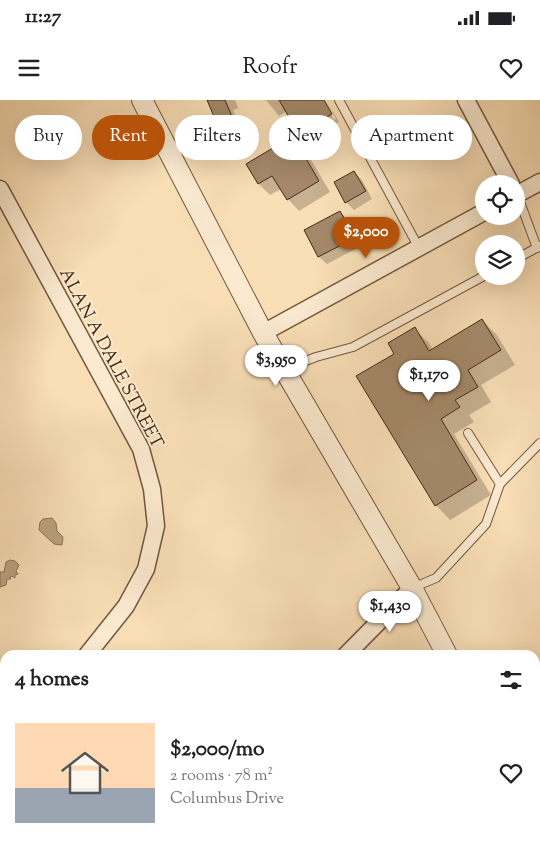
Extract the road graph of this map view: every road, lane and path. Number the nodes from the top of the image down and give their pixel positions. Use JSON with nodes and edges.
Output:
{"nodes":[{"id":1,"x":142,"y":100,"type":"edge"},
{"id":2,"x":339,"y":100,"type":"edge"},
{"id":3,"x":466,"y":100,"type":"edge"},
{"id":4,"x":506,"y":175,"type":"edge"},
{"id":5,"x":540,"y":182,"type":"edge"},
{"id":6,"x":0,"y":189,"type":"edge"},
{"id":7,"x":525,"y":190,"type":"edge"},
{"id":8,"x":525,"y":216,"type":"edge"},
{"id":9,"x":475,"y":217,"type":"edge"},
{"id":10,"x":538,"y":247,"type":"edge"},
{"id":11,"x":419,"y":248,"type":"junction"},
{"id":12,"x":525,"y":255,"type":"edge"},
{"id":13,"x":475,"y":281,"type":"edge"},
{"id":14,"x":263,"y":333,"type":"junction"},
{"id":15,"x":285,"y":369,"type":"junction"},
{"id":16,"x":468,"y":433,"type":"dead end"},
{"id":17,"x":540,"y":443,"type":"edge"},
{"id":18,"x":500,"y":484,"type":"junction"},
{"id":19,"x":412,"y":588,"type":"junction"},
{"id":20,"x":91,"y":650,"type":"edge"},
{"id":21,"x":351,"y":650,"type":"edge"},
{"id":22,"x":444,"y":650,"type":"edge"}],
"edges":[{"from":1,"to":14,"type":"street"},
{"from":2,"to":11,"type":"lane"},
{"from":3,"to":4,"type":"street"},
{"from":5,"to":7,"type":"street"},
{"from":6,"to":20,"type":"street","name":"ALAN A DALE STREET"},
{"from":8,"to":10,"type":"lane"},
{"from":9,"to":11,"type":"street"},
{"from":10,"to":12,"type":"lane"},
{"from":11,"to":14,"type":"street"},
{"from":13,"to":15,"type":"lane"},
{"from":14,"to":15,"type":"street"},
{"from":15,"to":19,"type":"street"},
{"from":16,"to":18,"type":"lane"},
{"from":17,"to":18,"type":"lane"},
{"from":18,"to":19,"type":"lane"},
{"from":19,"to":21,"type":"street"},
{"from":19,"to":22,"type":"street"}]}
